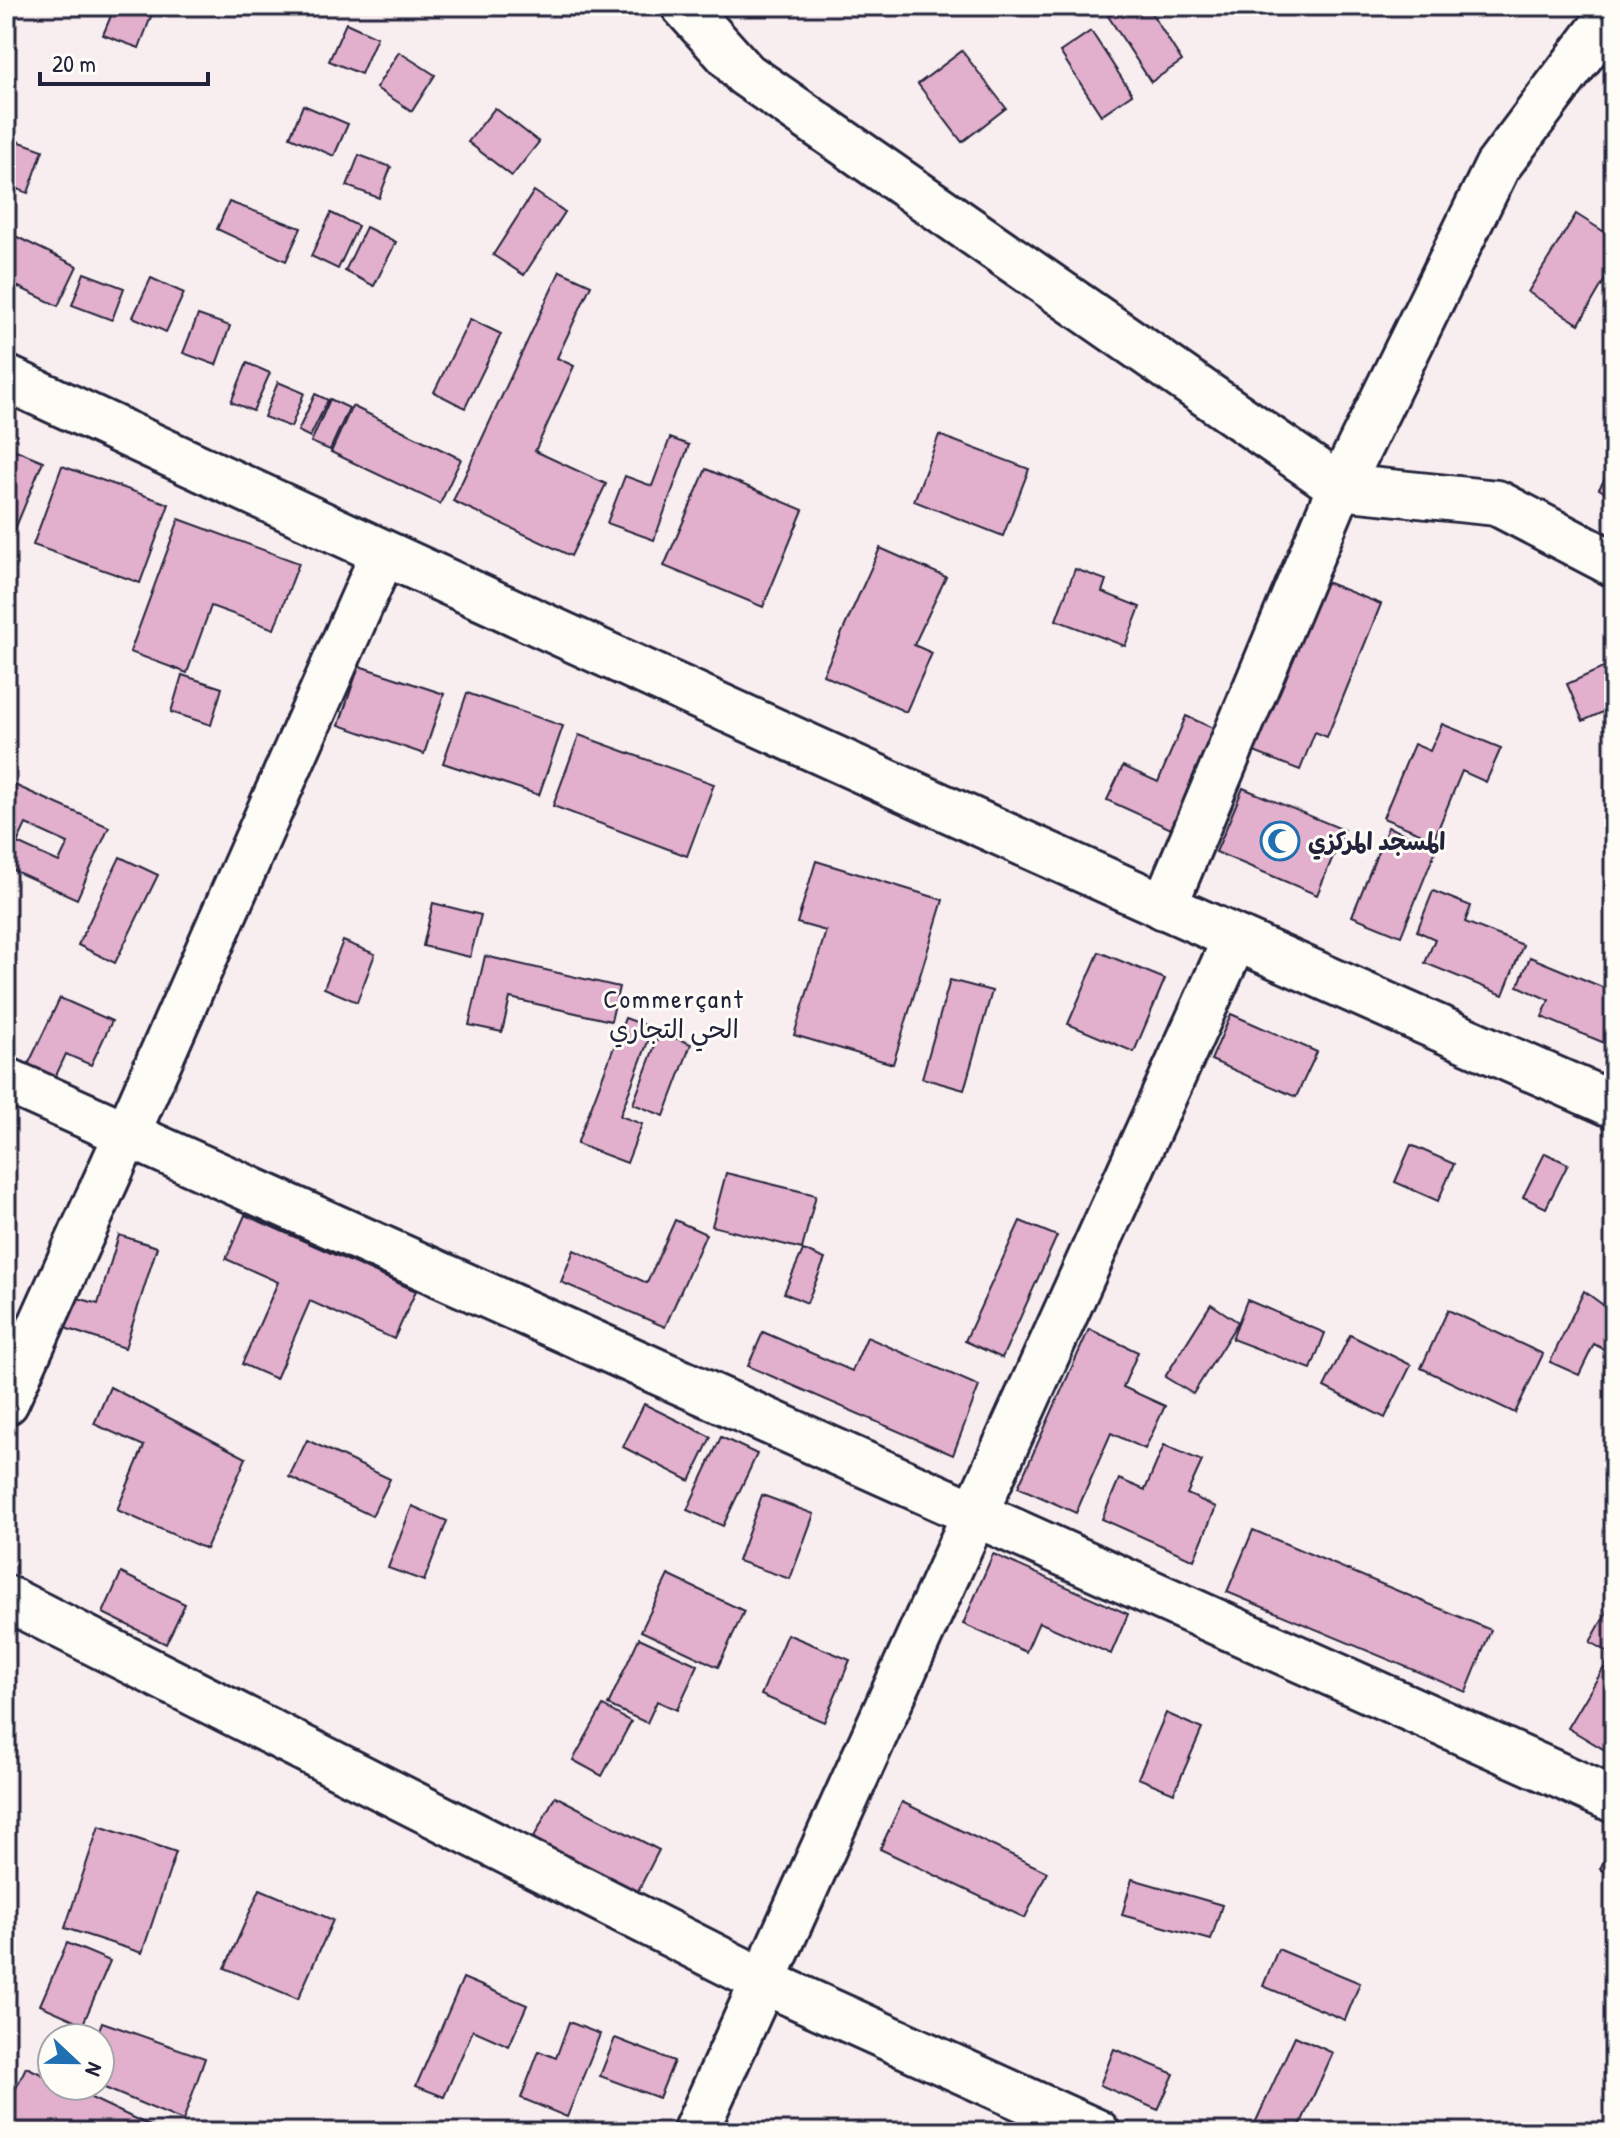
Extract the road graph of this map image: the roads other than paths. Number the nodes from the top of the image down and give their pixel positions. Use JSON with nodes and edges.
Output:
{"nodes":[{"id":1,"x":684,"y":6,"type":"edge"},
{"id":2,"x":1614,"y":11,"type":"edge"},
{"id":3,"x":6,"y":378,"type":"edge"},
{"id":4,"x":1340,"y":487,"type":"junction"},
{"id":5,"x":383,"y":554,"type":"junction"},
{"id":6,"x":1614,"y":564,"type":"edge"},
{"id":7,"x":1164,"y":907,"type":"junction"},
{"id":8,"x":1235,"y":939,"type":"junction"},
{"id":9,"x":6,"y":1080,"type":"edge"},
{"id":10,"x":1614,"y":1105,"type":"edge"},
{"id":11,"x":127,"y":1134,"type":"junction"},
{"id":12,"x":6,"y":1402,"type":"edge"},
{"id":13,"x":974,"y":1514,"type":"junction"},
{"id":14,"x":6,"y":1598,"type":"edge"},
{"id":15,"x":1614,"y":1800,"type":"edge"},
{"id":16,"x":763,"y":1981,"type":"junction"},
{"id":17,"x":695,"y":2132,"type":"edge"},
{"id":18,"x":1097,"y":2132,"type":"edge"}],
"edges":[{"from":1,"to":4,"type":"street"},
{"from":2,"to":4,"type":"street"},
{"from":3,"to":5,"type":"street"},
{"from":4,"to":6,"type":"street"},
{"from":4,"to":7,"type":"street"},
{"from":5,"to":7,"type":"street"},
{"from":5,"to":11,"type":"street"},
{"from":7,"to":8,"type":"street"},
{"from":8,"to":10,"type":"street"},
{"from":8,"to":13,"type":"street"},
{"from":9,"to":11,"type":"street"},
{"from":11,"to":12,"type":"street"},
{"from":11,"to":13,"type":"street"},
{"from":13,"to":15,"type":"street"},
{"from":13,"to":16,"type":"street"},
{"from":14,"to":16,"type":"street"},
{"from":16,"to":17,"type":"street"},
{"from":16,"to":18,"type":"street"}]}
